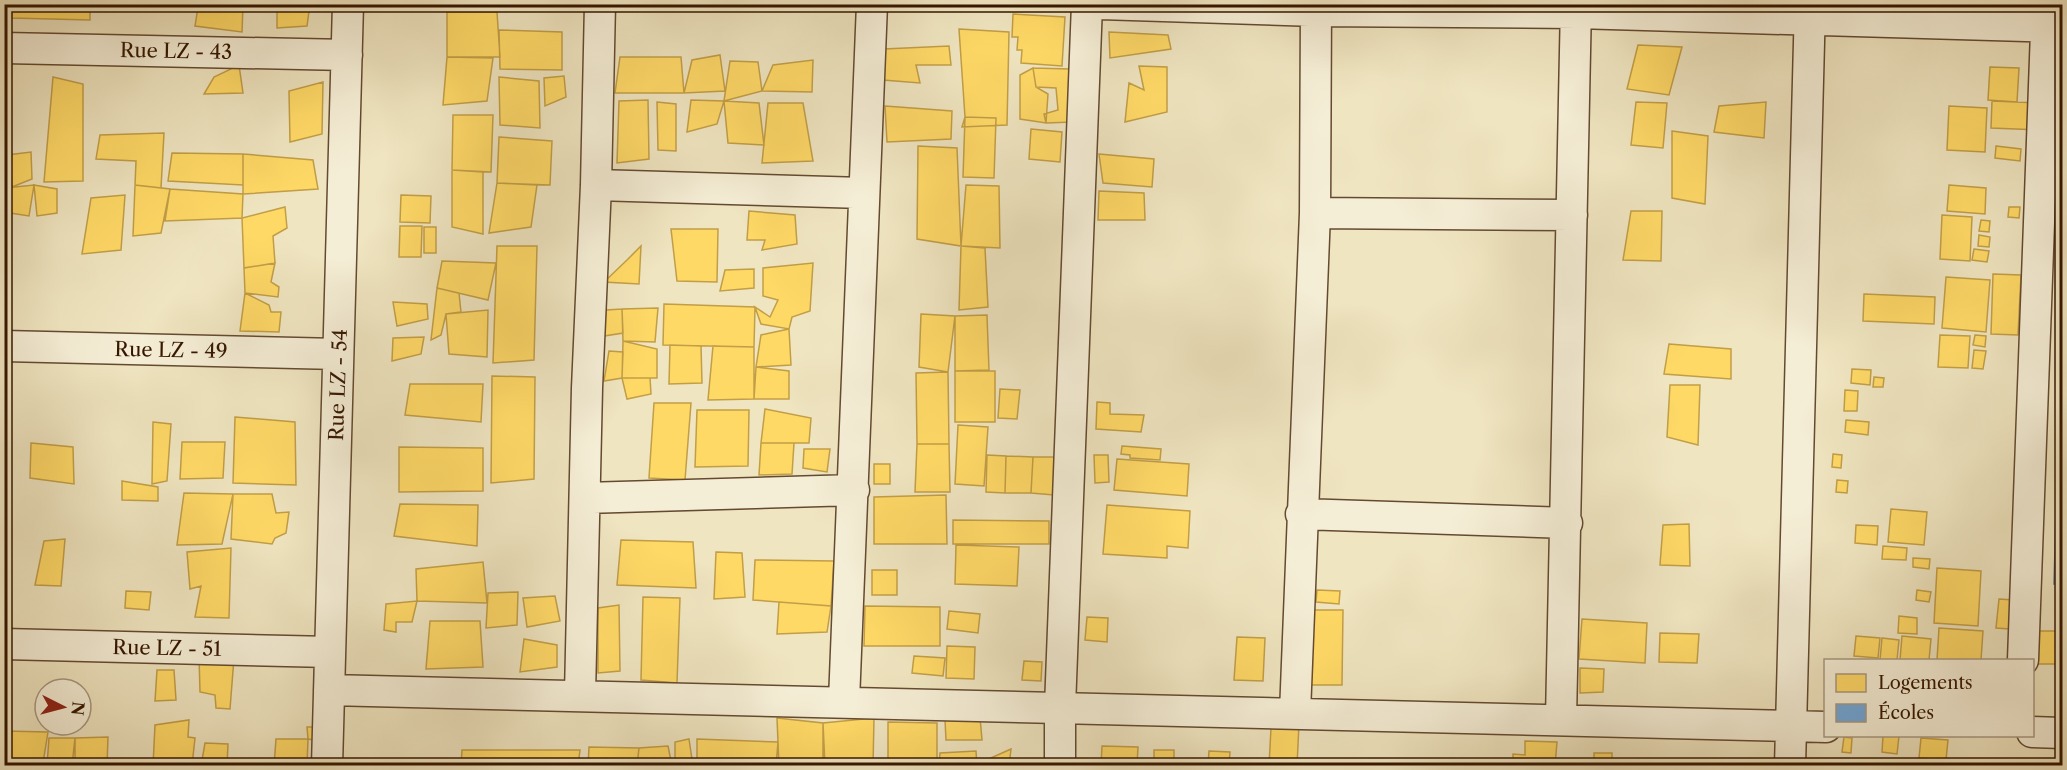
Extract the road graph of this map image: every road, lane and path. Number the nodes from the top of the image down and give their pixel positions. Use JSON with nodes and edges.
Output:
{"nodes":[{"id":1,"x":348,"y":4,"type":"edge"},
{"id":2,"x":600,"y":4,"type":"edge"},
{"id":3,"x":872,"y":4,"type":"edge"},
{"id":4,"x":1087,"y":4,"type":"edge"},
{"id":5,"x":1100,"y":4,"type":"edge"},
{"id":6,"x":1316,"y":8,"type":"edge"},
{"id":7,"x":1576,"y":9,"type":"edge"},
{"id":8,"x":1810,"y":12,"type":"edge"},
{"id":9,"x":2052,"y":19,"type":"edge"},
{"id":10,"x":4,"y":48,"type":"edge"},
{"id":11,"x":347,"y":55,"type":"junction"},
{"id":12,"x":596,"y":185,"type":"junction"},
{"id":13,"x":863,"y":192,"type":"junction"},
{"id":14,"x":1315,"y":213,"type":"junction"},
{"id":15,"x":1572,"y":215,"type":"junction"},
{"id":16,"x":4,"y":346,"type":"edge"},
{"id":17,"x":338,"y":354,"type":"junction"},
{"id":18,"x":854,"y":490,"type":"junction"},
{"id":19,"x":585,"y":498,"type":"junction"},
{"id":20,"x":1301,"y":514,"type":"junction"},
{"id":21,"x":1567,"y":523,"type":"junction"},
{"id":22,"x":4,"y":644,"type":"edge"},
{"id":23,"x":330,"y":652,"type":"junction"},
{"id":24,"x":2024,"y":659,"type":"edge"},
{"id":25,"x":329,"y":690,"type":"junction"},
{"id":26,"x":580,"y":694,"type":"junction"},
{"id":27,"x":844,"y":701,"type":"junction"},
{"id":28,"x":1060,"y":707,"type":"junction"},
{"id":29,"x":1295,"y":713,"type":"junction"},
{"id":30,"x":1561,"y":719,"type":"junction"},
{"id":31,"x":1791,"y":726,"type":"junction"},
{"id":32,"x":1824,"y":727,"type":"edge"},
{"id":33,"x":2034,"y":732,"type":"edge"},
{"id":34,"x":2062,"y":733,"type":"edge"},
{"id":35,"x":327,"y":765,"type":"edge"},
{"id":36,"x":1060,"y":765,"type":"edge"},
{"id":37,"x":1790,"y":765,"type":"edge"}],
"edges":[{"from":1,"to":11,"type":"street","name":"Rue LZ - 54"},
{"from":2,"to":12,"type":"street"},
{"from":3,"to":13,"type":"street"},
{"from":4,"to":28,"type":"street"},
{"from":5,"to":6,"type":"street"},
{"from":6,"to":7,"type":"street"},
{"from":6,"to":14,"type":"street"},
{"from":7,"to":8,"type":"street"},
{"from":7,"to":15,"type":"street"},
{"from":8,"to":9,"type":"street"},
{"from":8,"to":31,"type":"street"},
{"from":9,"to":24,"type":"street"},
{"from":10,"to":11,"type":"street","name":"Rue LZ - 43"},
{"from":11,"to":17,"type":"street","name":"Rue LZ - 54"},
{"from":12,"to":13,"type":"street"},
{"from":12,"to":19,"type":"street"},
{"from":13,"to":18,"type":"street"},
{"from":14,"to":15,"type":"street"},
{"from":14,"to":20,"type":"street"},
{"from":15,"to":21,"type":"street"},
{"from":16,"to":17,"type":"street","name":"Rue LZ - 49"},
{"from":17,"to":23,"type":"street","name":"Rue LZ - 54"},
{"from":18,"to":19,"type":"street"},
{"from":18,"to":27,"type":"street"},
{"from":19,"to":26,"type":"street"},
{"from":20,"to":21,"type":"street"},
{"from":20,"to":29,"type":"street"},
{"from":21,"to":30,"type":"street"},
{"from":22,"to":23,"type":"street","name":"Rue LZ - 51"},
{"from":23,"to":25,"type":"street","name":"Rue LZ - 54"},
{"from":25,"to":26,"type":"street"},
{"from":25,"to":35,"type":"street","name":"Rue LZ - 54"},
{"from":26,"to":27,"type":"street"},
{"from":27,"to":28,"type":"street"},
{"from":28,"to":29,"type":"street"},
{"from":28,"to":36,"type":"street"},
{"from":29,"to":30,"type":"street"},
{"from":30,"to":31,"type":"street"},
{"from":31,"to":32,"type":"street"},
{"from":31,"to":37,"type":"street"},
{"from":33,"to":34,"type":"street"}]}
